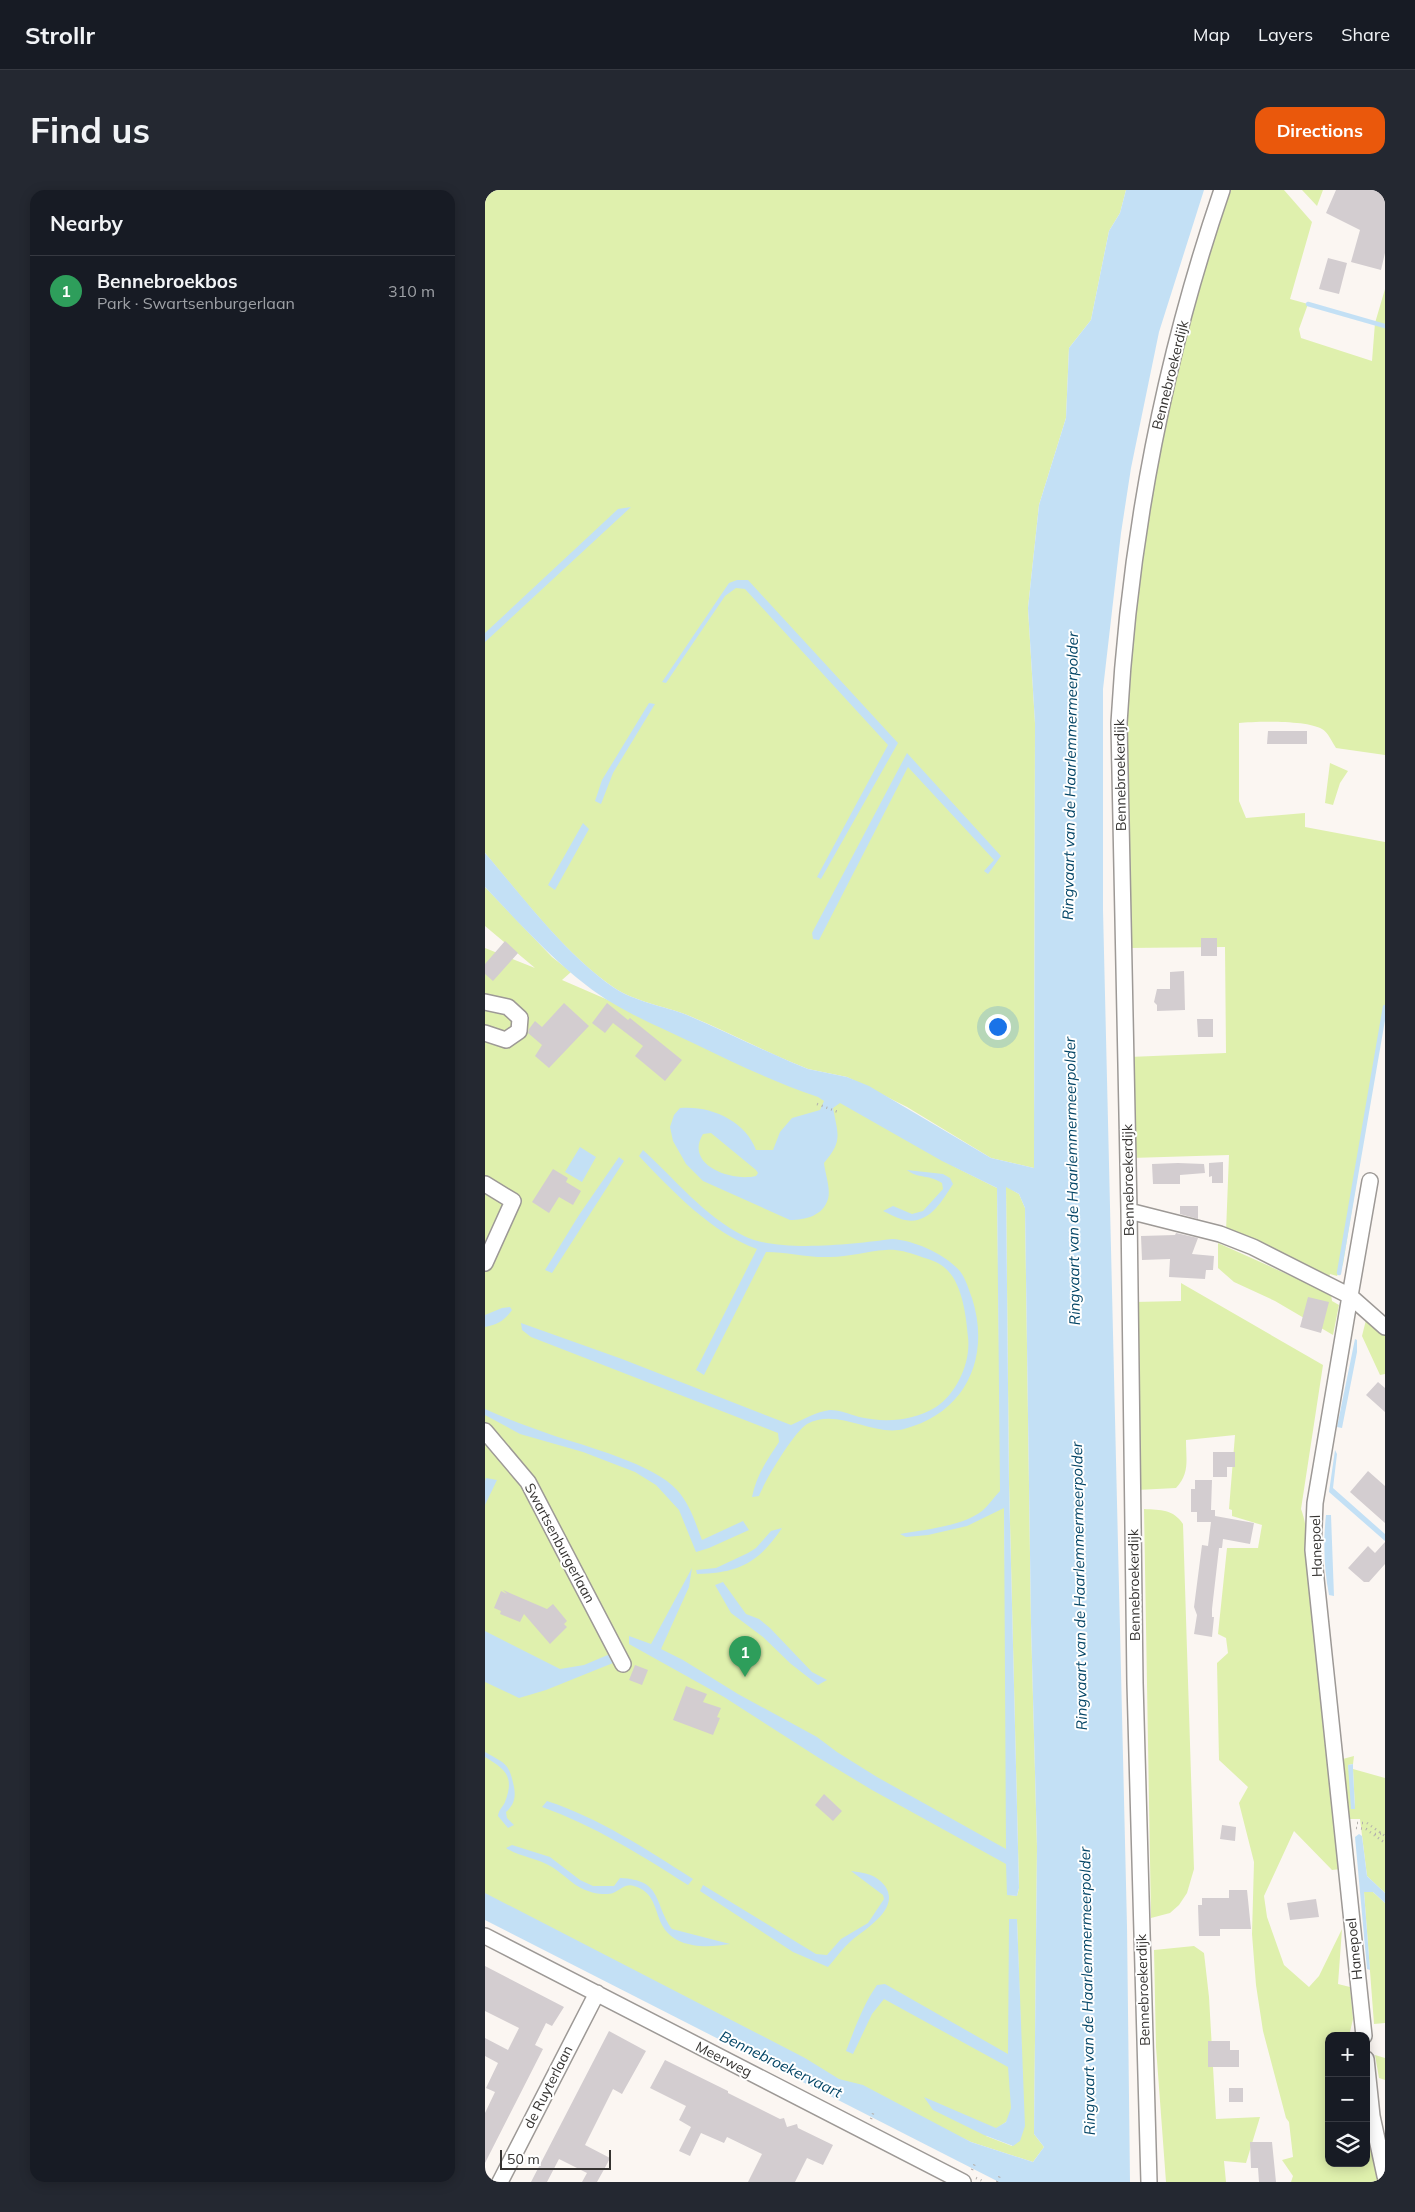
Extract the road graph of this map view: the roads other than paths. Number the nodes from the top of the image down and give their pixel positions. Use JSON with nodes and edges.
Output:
{"nodes":[{"id":1,"x":1222,"y":190,"type":"edge"},
{"id":2,"x":485,"y":1002,"type":"edge"},
{"id":3,"x":485,"y":1034,"type":"edge"},
{"id":4,"x":1370,"y":1181,"type":"dead end"},
{"id":5,"x":485,"y":1184,"type":"edge"},
{"id":6,"x":1129,"y":1211,"type":"junction"},
{"id":7,"x":485,"y":1263,"type":"edge"},
{"id":8,"x":1350,"y":1296,"type":"junction"},
{"id":9,"x":1385,"y":1327,"type":"edge"},
{"id":10,"x":485,"y":1431,"type":"edge"},
{"id":11,"x":623,"y":1664,"type":"dead end"},
{"id":12,"x":485,"y":1936,"type":"edge"},
{"id":13,"x":597,"y":1993,"type":"junction"},
{"id":14,"x":1364,"y":2032,"type":"edge"},
{"id":15,"x":1368,"y":2077,"type":"edge"},
{"id":16,"x":968,"y":2176,"type":"edge"},
{"id":17,"x":1385,"y":2176,"type":"edge"},
{"id":18,"x":499,"y":2182,"type":"edge"},
{"id":19,"x":1149,"y":2182,"type":"edge"}],
"edges":[{"from":1,"to":6,"type":"street","name":"Bennebroekerdijk"},
{"from":2,"to":3,"type":"street"},
{"from":4,"to":8,"type":"street","name":"Hanepoel"},
{"from":5,"to":7,"type":"street"},
{"from":6,"to":8,"type":"street"},
{"from":6,"to":19,"type":"street","name":"Bennebroekerdijk"},
{"from":8,"to":9,"type":"street"},
{"from":8,"to":14,"type":"street","name":"Hanepoel"},
{"from":10,"to":11,"type":"street","name":"Swartsenburgerlaan"},
{"from":12,"to":13,"type":"street","name":"Meerweg"},
{"from":13,"to":16,"type":"street","name":"Meerweg"},
{"from":13,"to":18,"type":"street","name":"de Ruyterlaan"},
{"from":15,"to":17,"type":"street"}]}
